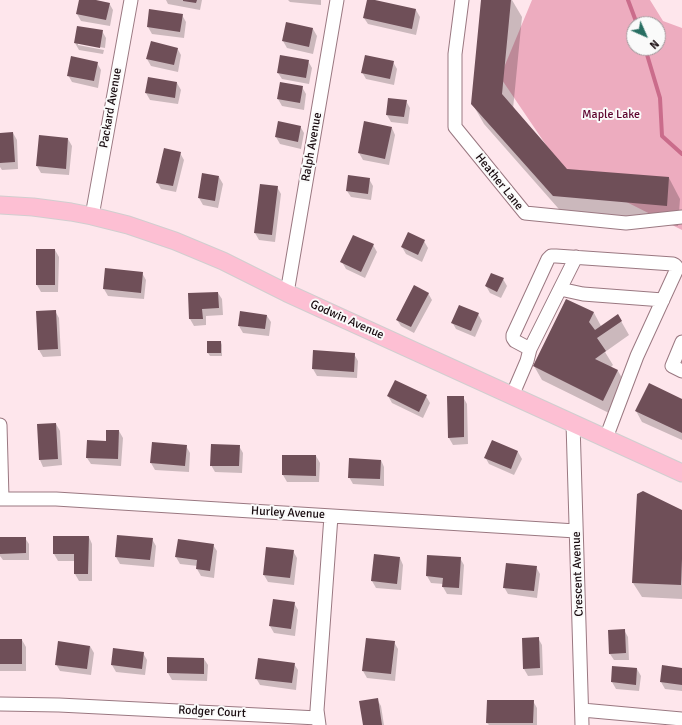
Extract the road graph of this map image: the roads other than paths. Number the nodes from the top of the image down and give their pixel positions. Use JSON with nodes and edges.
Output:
{"nodes":[{"id":1,"x":131,"y":0,"type":"edge"},
{"id":2,"x":337,"y":0,"type":"edge"},
{"id":3,"x":462,"y":0,"type":"edge"},
{"id":4,"x":0,"y":205,"type":"edge"},
{"id":5,"x":92,"y":216,"type":"junction"},
{"id":6,"x":682,"y":217,"type":"edge"},
{"id":7,"x":576,"y":257,"type":"junction"},
{"id":8,"x":560,"y":289,"type":"junction"},
{"id":9,"x":287,"y":293,"type":"junction"},
{"id":10,"x":663,"y":300,"type":"junction"},
{"id":11,"x":682,"y":342,"type":"edge"},
{"id":12,"x":530,"y":349,"type":"junction"},
{"id":13,"x":682,"y":371,"type":"edge"},
{"id":14,"x":512,"y":396,"type":"junction"},
{"id":15,"x":573,"y":424,"type":"junction"},
{"id":16,"x":0,"y":425,"type":"edge"},
{"id":17,"x":606,"y":438,"type":"junction"},
{"id":18,"x":682,"y":473,"type":"edge"},
{"id":19,"x":1,"y":498,"type":"edge"},
{"id":20,"x":331,"y":516,"type":"junction"},
{"id":21,"x":576,"y":531,"type":"junction"},
{"id":22,"x":0,"y":704,"type":"edge"},
{"id":23,"x":582,"y":710,"type":"junction"},
{"id":24,"x":682,"y":719,"type":"edge"},
{"id":25,"x":318,"y":721,"type":"edge"},
{"id":26,"x":582,"y":725,"type":"edge"}],
"edges":[{"from":1,"to":5,"type":"street","name":"Packard Avenue"},
{"from":2,"to":9,"type":"street","name":"Ralph Avenue"},
{"from":3,"to":6,"type":"street","name":"Heather Lane"},
{"from":4,"to":5,"type":"main road","name":"Godwin Avenue"},
{"from":5,"to":9,"type":"main road","name":"Godwin Avenue"},
{"from":7,"to":8,"type":"street"},
{"from":7,"to":10,"type":"street"},
{"from":7,"to":12,"type":"street"},
{"from":8,"to":10,"type":"street"},
{"from":8,"to":12,"type":"street"},
{"from":9,"to":14,"type":"main road","name":"Godwin Avenue"},
{"from":10,"to":17,"type":"street"},
{"from":11,"to":13,"type":"street"},
{"from":12,"to":14,"type":"street"},
{"from":14,"to":15,"type":"main road","name":"Godwin Avenue"},
{"from":15,"to":17,"type":"main road","name":"Godwin Avenue"},
{"from":15,"to":21,"type":"street","name":"Crescent Avenue"},
{"from":16,"to":19,"type":"street"},
{"from":17,"to":18,"type":"main road","name":"Godwin Avenue"},
{"from":19,"to":20,"type":"street","name":"Hurley Avenue"},
{"from":20,"to":21,"type":"street","name":"Hurley Avenue"},
{"from":20,"to":25,"type":"street","name":"Rodger Court"},
{"from":21,"to":23,"type":"street","name":"Crescent Avenue"},
{"from":22,"to":25,"type":"street","name":"Rodger Court"},
{"from":23,"to":24,"type":"street"},
{"from":23,"to":26,"type":"street","name":"Crescent Avenue"}]}
